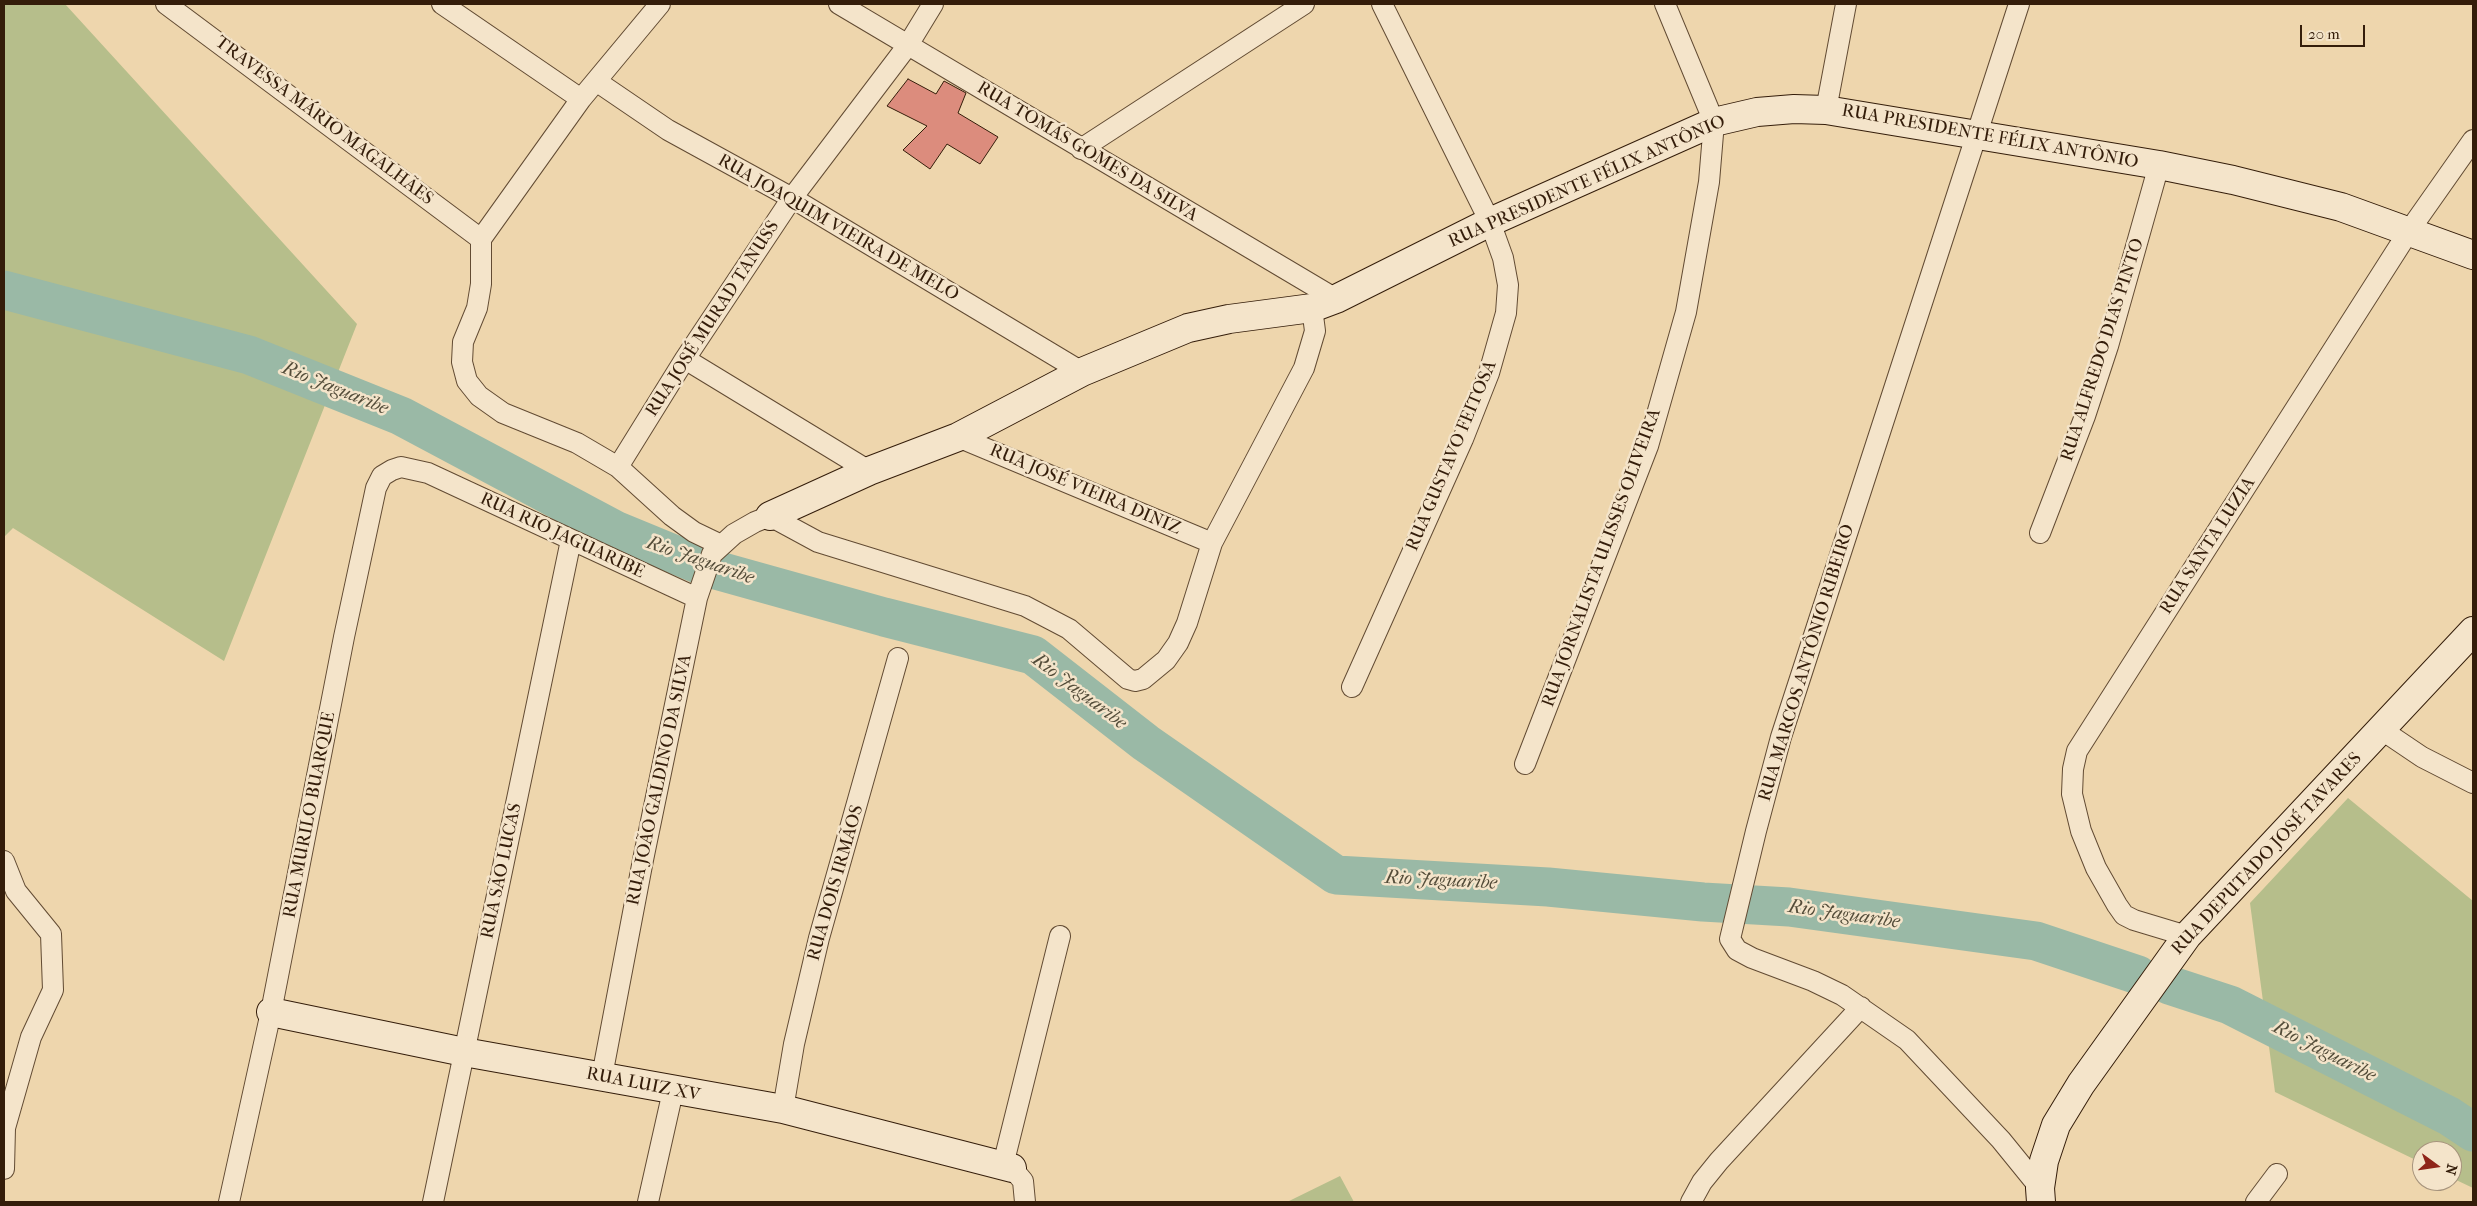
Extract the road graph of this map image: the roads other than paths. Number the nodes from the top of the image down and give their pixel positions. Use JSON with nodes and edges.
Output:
{"nodes":[{"id":1,"x":166,"y":4,"type":"edge"},
{"id":2,"x":442,"y":4,"type":"edge"},
{"id":3,"x":660,"y":4,"type":"edge"},
{"id":4,"x":839,"y":4,"type":"edge"},
{"id":5,"x":933,"y":4,"type":"edge"},
{"id":6,"x":1304,"y":4,"type":"edge"},
{"id":7,"x":1382,"y":4,"type":"edge"},
{"id":8,"x":1665,"y":4,"type":"edge"},
{"id":9,"x":1846,"y":4,"type":"edge"},
{"id":10,"x":2019,"y":4,"type":"edge"},
{"id":11,"x":908,"y":45,"type":"junction"},
{"id":12,"x":596,"y":81,"type":"junction"},
{"id":13,"x":581,"y":99,"type":"junction"},
{"id":14,"x":1826,"y":110,"type":"junction"},
{"id":15,"x":1714,"y":122,"type":"junction"},
{"id":16,"x":1978,"y":134,"type":"junction"},
{"id":17,"x":2473,"y":140,"type":"edge"},
{"id":18,"x":1081,"y":149,"type":"junction"},
{"id":19,"x":2159,"y":165,"type":"junction"},
{"id":20,"x":792,"y":198,"type":"junction"},
{"id":21,"x":1490,"y":222,"type":"junction"},
{"id":22,"x":2409,"y":230,"type":"junction"},
{"id":23,"x":481,"y":239,"type":"junction"},
{"id":24,"x":2473,"y":254,"type":"edge"},
{"id":25,"x":1324,"y":303,"type":"junction"},
{"id":26,"x":685,"y":359,"type":"junction"},
{"id":27,"x":1082,"y":372,"type":"junction"},
{"id":28,"x":958,"y":437,"type":"junction"},
{"id":29,"x":618,"y":467,"type":"junction"},
{"id":30,"x":869,"y":471,"type":"junction"},
{"id":31,"x":428,"y":473,"type":"joint"},
{"id":32,"x":770,"y":516,"type":"junction"},
{"id":33,"x":2040,"y":533,"type":"dead end"},
{"id":34,"x":570,"y":540,"type":"junction"},
{"id":35,"x":1212,"y":543,"type":"junction"},
{"id":36,"x":716,"y":549,"type":"junction"},
{"id":37,"x":699,"y":591,"type":"junction"},
{"id":38,"x":2473,"y":632,"type":"edge"},
{"id":39,"x":898,"y":658,"type":"dead end"},
{"id":40,"x":1352,"y":687,"type":"dead end"},
{"id":41,"x":2382,"y":730,"type":"junction"},
{"id":42,"x":1525,"y":764,"type":"dead end"},
{"id":43,"x":2473,"y":783,"type":"edge"},
{"id":44,"x":4,"y":861,"type":"edge"},
{"id":45,"x":1060,"y":936,"type":"dead end"},
{"id":46,"x":2187,"y":936,"type":"junction"},
{"id":47,"x":1861,"y":1007,"type":"junction"},
{"id":48,"x":271,"y":1012,"type":"junction"},
{"id":49,"x":464,"y":1052,"type":"junction"},
{"id":50,"x":602,"y":1076,"type":"junction"},
{"id":51,"x":673,"y":1091,"type":"junction"},
{"id":52,"x":783,"y":1110,"type":"junction"},
{"id":53,"x":1008,"y":1166,"type":"junction"},
{"id":54,"x":4,"y":1169,"type":"edge"},
{"id":55,"x":2277,"y":1174,"type":"dead end"},
{"id":56,"x":2041,"y":1195,"type":"edge"},
{"id":57,"x":229,"y":1202,"type":"edge"},
{"id":58,"x":433,"y":1202,"type":"edge"},
{"id":59,"x":648,"y":1202,"type":"edge"},
{"id":60,"x":1025,"y":1202,"type":"edge"},
{"id":61,"x":1691,"y":1202,"type":"edge"},
{"id":62,"x":2256,"y":1202,"type":"edge"}],
"edges":[{"from":1,"to":23,"type":"street","name":"TRAVESSA MÁRIO MAGALHÃES"},
{"from":2,"to":13,"type":"street"},
{"from":3,"to":12,"type":"street"},
{"from":4,"to":11,"type":"street","name":"RUA TOMÁS GOMES DA SILVA"},
{"from":5,"to":11,"type":"street","name":"RUA JOSÉ MURAD TANUSS"},
{"from":6,"to":18,"type":"street"},
{"from":7,"to":21,"type":"street","name":"RUA GUSTAVO FEITOSA"},
{"from":8,"to":15,"type":"street","name":"RUA JORNALISTA ULISSES OLIVEIRA"},
{"from":9,"to":14,"type":"street"},
{"from":10,"to":16,"type":"street","name":"RUA MARCOS ANTÔNIO RIBEIRO"},
{"from":11,"to":18,"type":"street","name":"RUA TOMÁS GOMES DA SILVA"},
{"from":11,"to":20,"type":"street","name":"RUA JOSÉ MURAD TANUSS"},
{"from":12,"to":13,"type":"street"},
{"from":12,"to":20,"type":"street","name":"RUA JOAQUIM VIEIRA DE MELO"},
{"from":13,"to":23,"type":"street"},
{"from":14,"to":15,"type":"street","name":"RUA PRESIDENTE FÉLIX ANTÔNIO"},
{"from":14,"to":16,"type":"street","name":"RUA PRESIDENTE FÉLIX ANTÔNIO"},
{"from":15,"to":21,"type":"street","name":"RUA PRESIDENTE FÉLIX ANTÔNIO"},
{"from":15,"to":42,"type":"street","name":"RUA JORNALISTA ULISSES OLIVEIRA"},
{"from":16,"to":19,"type":"street","name":"RUA PRESIDENTE FÉLIX ANTÔNIO"},
{"from":16,"to":47,"type":"street","name":"RUA MARCOS ANTÔNIO RIBEIRO"},
{"from":17,"to":22,"type":"street","name":"RUA SANTA LUZIA"},
{"from":18,"to":25,"type":"street","name":"RUA TOMÁS GOMES DA SILVA"},
{"from":19,"to":22,"type":"street","name":"RUA PRESIDENTE FÉLIX ANTÔNIO"},
{"from":19,"to":33,"type":"street","name":"RUA ALFREDO DIAS PINTO"},
{"from":20,"to":26,"type":"street","name":"RUA JOSÉ MURAD TANUSS"},
{"from":20,"to":27,"type":"street","name":"RUA JOAQUIM VIEIRA DE MELO"},
{"from":21,"to":25,"type":"street","name":"RUA PRESIDENTE FÉLIX ANTÔNIO"},
{"from":21,"to":40,"type":"street","name":"RUA GUSTAVO FEITOSA"},
{"from":22,"to":24,"type":"street","name":"RUA PRESIDENTE FÉLIX ANTÔNIO"},
{"from":22,"to":46,"type":"street","name":"RUA SANTA LUZIA"},
{"from":23,"to":29,"type":"street"},
{"from":25,"to":27,"type":"street","name":"RUA PRESIDENTE FÉLIX ANTÔNIO"},
{"from":25,"to":35,"type":"street"},
{"from":26,"to":29,"type":"street","name":"RUA JOSÉ MURAD TANUSS"},
{"from":26,"to":30,"type":"street"},
{"from":27,"to":28,"type":"street","name":"RUA PRESIDENTE FÉLIX ANTÔNIO"},
{"from":28,"to":30,"type":"street","name":"RUA PRESIDENTE FÉLIX ANTÔNIO"},
{"from":28,"to":35,"type":"street","name":"RUA JOSÉ VIEIRA DINIZ"},
{"from":29,"to":36,"type":"street"},
{"from":30,"to":32,"type":"street","name":"RUA PRESIDENTE FÉLIX ANTÔNIO"},
{"from":31,"to":34,"type":"street","name":"RUA RIO JAGUARIBE"},
{"from":31,"to":48,"type":"street","name":"RUA MURILO BUARQUE"},
{"from":32,"to":35,"type":"street"},
{"from":32,"to":36,"type":"street"},
{"from":34,"to":37,"type":"street","name":"RUA RIO JAGUARIBE"},
{"from":34,"to":49,"type":"street","name":"RUA SÃO LUCAS"},
{"from":36,"to":37,"type":"street","name":"RUA JOÃO GALDINO DA SILVA"},
{"from":37,"to":50,"type":"street","name":"RUA JOÃO GALDINO DA SILVA"},
{"from":38,"to":41,"type":"street","name":"RUA DEPUTADO JOSÉ TAVARES"},
{"from":39,"to":52,"type":"street","name":"RUA DOIS IRMÃOS"},
{"from":41,"to":43,"type":"street"},
{"from":41,"to":46,"type":"street","name":"RUA DEPUTADO JOSÉ TAVARES"},
{"from":44,"to":54,"type":"street"},
{"from":45,"to":53,"type":"street"},
{"from":46,"to":56,"type":"street","name":"RUA DEPUTADO JOSÉ TAVARES"},
{"from":47,"to":56,"type":"street","name":"RUA MARCOS ANTÔNIO RIBEIRO"},
{"from":47,"to":61,"type":"street"},
{"from":48,"to":49,"type":"street","name":"RUA LUIZ XV"},
{"from":48,"to":57,"type":"street","name":"RUA MURILO BUARQUE"},
{"from":49,"to":50,"type":"street","name":"RUA LUIZ XV"},
{"from":49,"to":58,"type":"street","name":"RUA SÃO LUCAS"},
{"from":50,"to":51,"type":"street","name":"RUA LUIZ XV"},
{"from":51,"to":52,"type":"street","name":"RUA LUIZ XV"},
{"from":51,"to":59,"type":"street"},
{"from":52,"to":53,"type":"street","name":"RUA LUIZ XV"},
{"from":53,"to":60,"type":"street"},
{"from":55,"to":62,"type":"street"}]}
